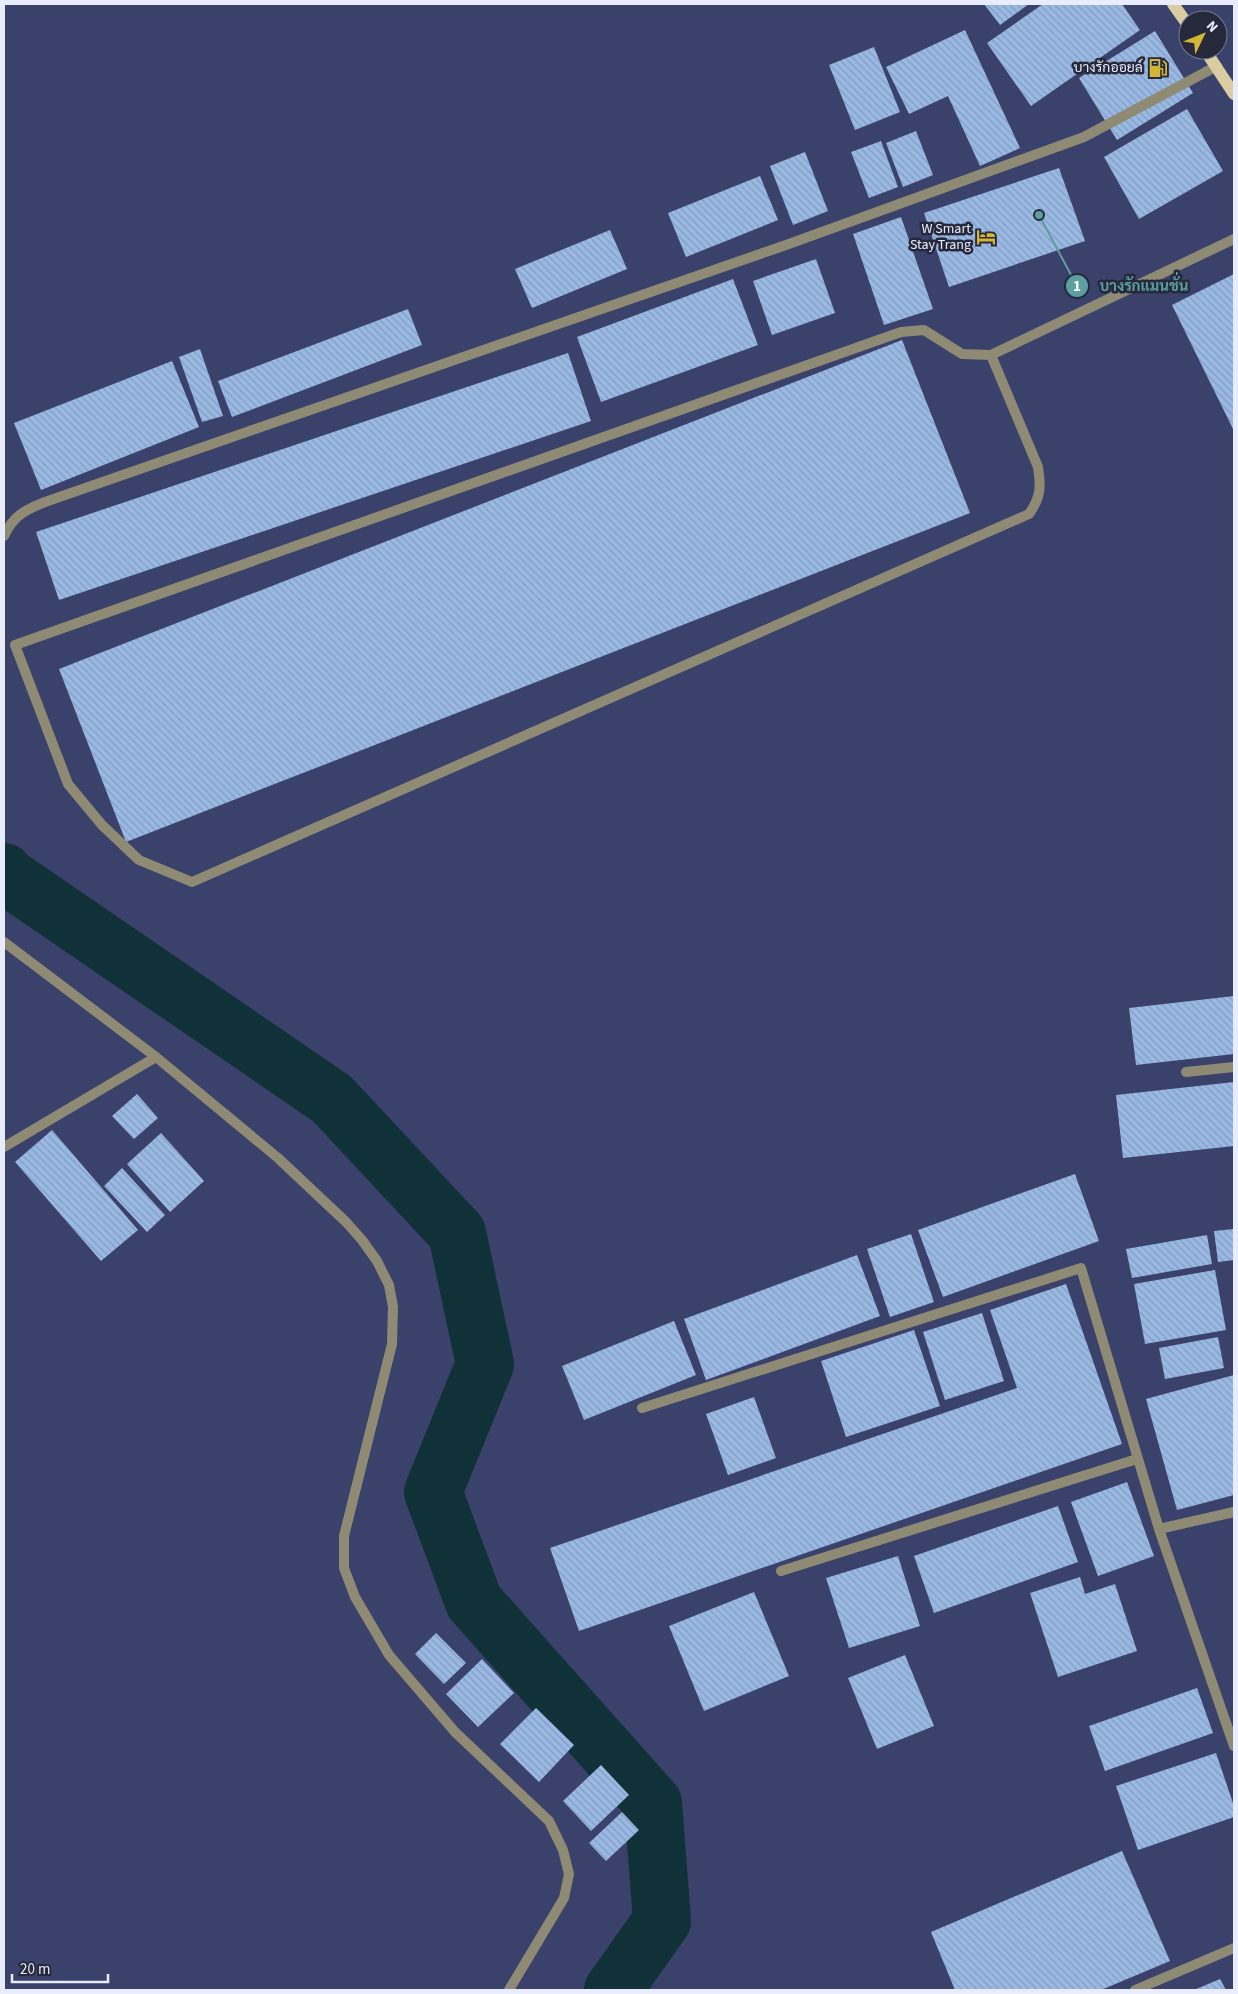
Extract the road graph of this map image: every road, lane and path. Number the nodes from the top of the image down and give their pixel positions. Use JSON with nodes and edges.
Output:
{"nodes":[{"id":1,"x":1212,"y":60,"type":"edge"},
{"id":2,"x":1217,"y":66,"type":"junction"},
{"id":3,"x":1234,"y":94,"type":"edge"},
{"id":4,"x":1234,"y":239,"type":"edge"},
{"id":5,"x":991,"y":355,"type":"junction"},
{"id":6,"x":4,"y":536,"type":"edge"},
{"id":7,"x":4,"y":942,"type":"edge"},
{"id":8,"x":156,"y":1058,"type":"junction"},
{"id":9,"x":1234,"y":1067,"type":"edge"},
{"id":10,"x":1186,"y":1072,"type":"dead end"},
{"id":11,"x":4,"y":1146,"type":"edge"},
{"id":12,"x":642,"y":1408,"type":"dead end"},
{"id":13,"x":1137,"y":1459,"type":"junction"},
{"id":14,"x":1234,"y":1512,"type":"edge"},
{"id":15,"x":1159,"y":1529,"type":"junction"},
{"id":16,"x":780,"y":1571,"type":"dead end"},
{"id":17,"x":1234,"y":1746,"type":"edge"},
{"id":18,"x":1234,"y":1948,"type":"edge"},
{"id":19,"x":509,"y":1990,"type":"edge"},
{"id":20,"x":1135,"y":1990,"type":"edge"}],
"edges":[{"from":1,"to":2,"type":"main road"},
{"from":2,"to":3,"type":"main road"},
{"from":2,"to":6,"type":"street"},
{"from":4,"to":5,"type":"street"},
{"from":5,"to":5,"type":"street"},
{"from":7,"to":8,"type":"street"},
{"from":8,"to":11,"type":"street"},
{"from":8,"to":19,"type":"street"},
{"from":9,"to":10,"type":"street"},
{"from":12,"to":13,"type":"street"},
{"from":13,"to":15,"type":"street"},
{"from":13,"to":16,"type":"street"},
{"from":14,"to":15,"type":"street"},
{"from":15,"to":17,"type":"street"},
{"from":18,"to":20,"type":"street"}]}
